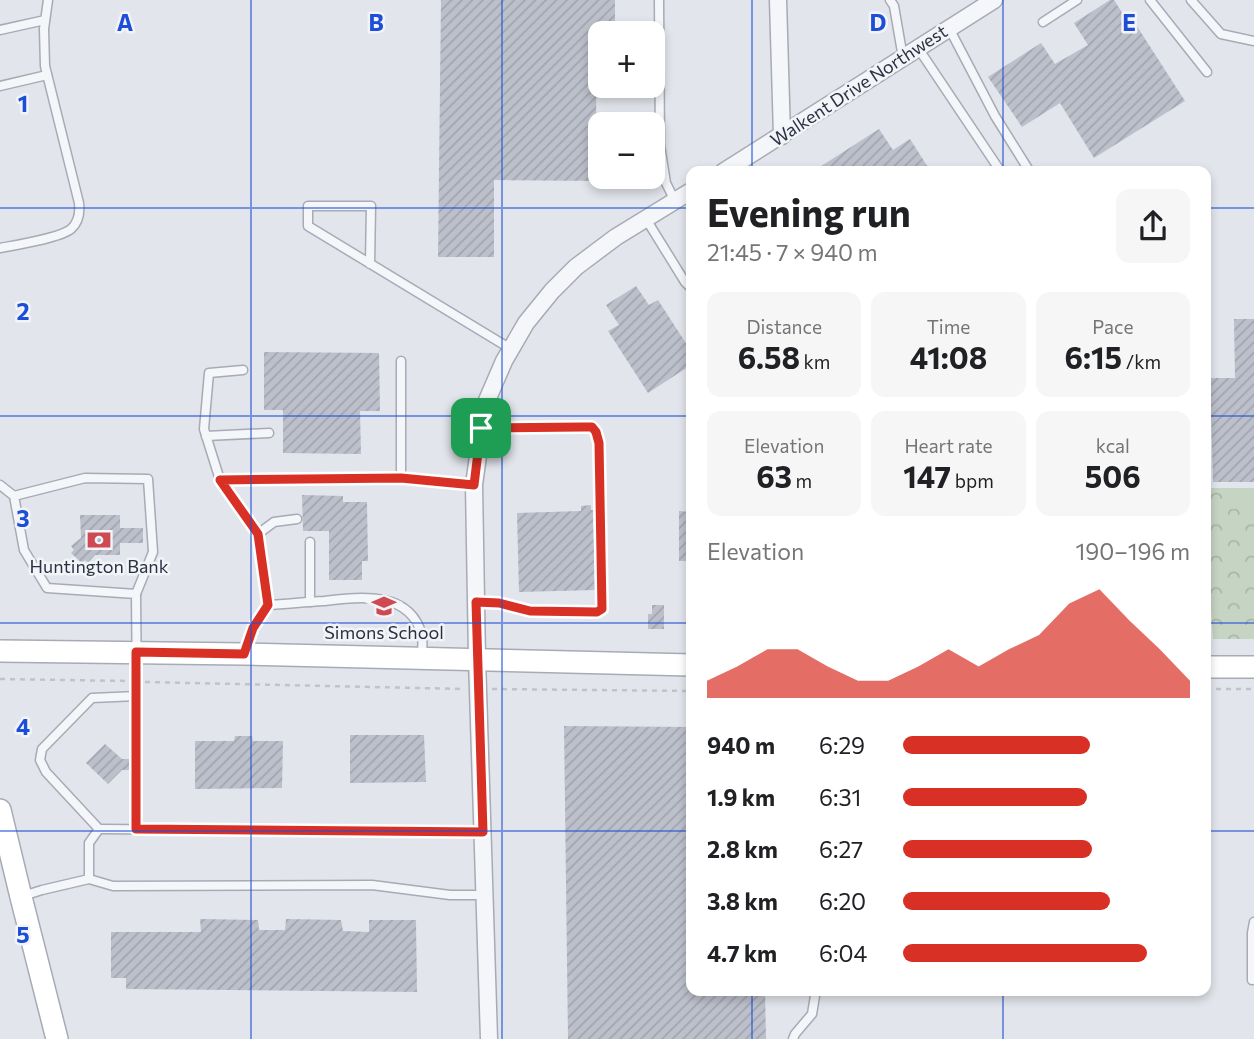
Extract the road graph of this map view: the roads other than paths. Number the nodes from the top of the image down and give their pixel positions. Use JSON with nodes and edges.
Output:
{"nodes":[{"id":1,"x":48,"y":0,"type":"edge"},
{"id":2,"x":659,"y":0,"type":"edge"},
{"id":3,"x":778,"y":0,"type":"edge"},
{"id":4,"x":890,"y":0,"type":"edge"},
{"id":5,"x":994,"y":0,"type":"edge"},
{"id":6,"x":1077,"y":0,"type":"edge"},
{"id":7,"x":1150,"y":0,"type":"edge"},
{"id":8,"x":1191,"y":0,"type":"edge"},
{"id":9,"x":45,"y":20,"type":"junction"},
{"id":10,"x":1043,"y":22,"type":"dead end"},
{"id":11,"x":949,"y":29,"type":"junction"},
{"id":12,"x":0,"y":30,"type":"edge"},
{"id":13,"x":1254,"y":41,"type":"edge"},
{"id":14,"x":918,"y":48,"type":"junction"},
{"id":15,"x":903,"y":58,"type":"junction"},
{"id":16,"x":1208,"y":72,"type":"dead end"},
{"id":17,"x":47,"y":75,"type":"junction"},
{"id":18,"x":0,"y":86,"type":"edge"},
{"id":19,"x":782,"y":136,"type":"junction"},
{"id":20,"x":733,"y":166,"type":"edge"},
{"id":21,"x":997,"y":166,"type":"edge"},
{"id":22,"x":1026,"y":166,"type":"edge"},
{"id":23,"x":686,"y":195,"type":"edge"},
{"id":24,"x":675,"y":201,"type":"junction"},
{"id":25,"x":646,"y":219,"type":"junction"},
{"id":26,"x":0,"y":248,"type":"edge"},
{"id":27,"x":370,"y":264,"type":"junction"},
{"id":28,"x":686,"y":283,"type":"edge"},
{"id":29,"x":510,"y":349,"type":"junction"},
{"id":30,"x":401,"y":361,"type":"dead end"},
{"id":31,"x":243,"y":370,"type":"dead end"},
{"id":32,"x":481,"y":428,"type":"junction"},
{"id":33,"x":269,"y":433,"type":"dead end"},
{"id":34,"x":206,"y":436,"type":"junction"},
{"id":35,"x":401,"y":478,"type":"junction"},
{"id":36,"x":220,"y":480,"type":"junction"},
{"id":37,"x":0,"y":485,"type":"edge"},
{"id":38,"x":474,"y":485,"type":"junction"},
{"id":39,"x":14,"y":496,"type":"junction"},
{"id":40,"x":297,"y":519,"type":"dead end"},
{"id":41,"x":258,"y":534,"type":"junction"},
{"id":42,"x":310,"y":542,"type":"dead end"},
{"id":43,"x":136,"y":594,"type":"junction"},
{"id":44,"x":310,"y":602,"type":"junction"},
{"id":45,"x":476,"y":602,"type":"junction"},
{"id":46,"x":268,"y":605,"type":"junction"},
{"id":47,"x":0,"y":650,"type":"edge"},
{"id":48,"x":136,"y":652,"type":"junction"},
{"id":49,"x":244,"y":654,"type":"junction"},
{"id":50,"x":422,"y":659,"type":"junction"},
{"id":51,"x":477,"y":659,"type":"junction"},
{"id":52,"x":686,"y":665,"type":"edge"},
{"id":53,"x":1211,"y":667,"type":"edge"},
{"id":54,"x":1254,"y":667,"type":"edge"},
{"id":55,"x":137,"y":696,"type":"junction"},
{"id":56,"x":0,"y":810,"type":"edge"},
{"id":57,"x":99,"y":829,"type":"junction"},
{"id":58,"x":136,"y":829,"type":"junction"},
{"id":59,"x":483,"y":832,"type":"junction"},
{"id":60,"x":89,"y":879,"type":"junction"},
{"id":61,"x":484,"y":895,"type":"junction"},
{"id":62,"x":21,"y":897,"type":"junction"},
{"id":63,"x":1254,"y":922,"type":"edge"},
{"id":64,"x":1252,"y":980,"type":"dead end"},
{"id":65,"x":815,"y":996,"type":"edge"},
{"id":66,"x":57,"y":1039,"type":"edge"},
{"id":67,"x":489,"y":1039,"type":"edge"},
{"id":68,"x":793,"y":1039,"type":"edge"}],
"edges":[{"from":1,"to":9,"type":"lane"},
{"from":2,"to":24,"type":"lane"},
{"from":3,"to":19,"type":"street"},
{"from":4,"to":15,"type":"lane"},
{"from":5,"to":11,"type":"street","name":"Walkent Drive Northwest"},
{"from":6,"to":10,"type":"lane"},
{"from":7,"to":16,"type":"lane"},
{"from":8,"to":13,"type":"lane"},
{"from":9,"to":12,"type":"lane"},
{"from":9,"to":17,"type":"lane"},
{"from":11,"to":14,"type":"street","name":"Walkent Drive Northwest"},
{"from":11,"to":22,"type":"lane"},
{"from":14,"to":15,"type":"street","name":"Walkent Drive Northwest"},
{"from":14,"to":21,"type":"lane"},
{"from":15,"to":19,"type":"street","name":"Walkent Drive Northwest"},
{"from":17,"to":18,"type":"lane"},
{"from":17,"to":26,"type":"lane"},
{"from":19,"to":20,"type":"street","name":"Walkent Drive Northwest"},
{"from":23,"to":24,"type":"street"},
{"from":24,"to":25,"type":"street"},
{"from":25,"to":28,"type":"lane"},
{"from":25,"to":29,"type":"street"},
{"from":27,"to":27,"type":"lane"},
{"from":27,"to":29,"type":"lane"},
{"from":29,"to":32,"type":"street"},
{"from":30,"to":35,"type":"lane"},
{"from":31,"to":34,"type":"lane"},
{"from":32,"to":38,"type":"street"},
{"from":32,"to":45,"type":"lane"},
{"from":33,"to":34,"type":"lane"},
{"from":34,"to":36,"type":"lane"},
{"from":35,"to":36,"type":"lane"},
{"from":35,"to":38,"type":"lane"},
{"from":36,"to":41,"type":"lane"},
{"from":37,"to":39,"type":"lane"},
{"from":38,"to":45,"type":"street"},
{"from":39,"to":43,"type":"lane"},
{"from":39,"to":43,"type":"lane"},
{"from":40,"to":41,"type":"lane"},
{"from":41,"to":46,"type":"lane"},
{"from":42,"to":44,"type":"lane"},
{"from":43,"to":48,"type":"lane"},
{"from":44,"to":46,"type":"lane"},
{"from":44,"to":50,"type":"lane"},
{"from":45,"to":51,"type":"street"},
{"from":46,"to":49,"type":"lane"},
{"from":47,"to":48,"type":"main road"},
{"from":48,"to":49,"type":"main road"},
{"from":48,"to":55,"type":"lane"},
{"from":49,"to":50,"type":"main road"},
{"from":50,"to":51,"type":"main road"},
{"from":51,"to":52,"type":"main road"},
{"from":51,"to":59,"type":"street"},
{"from":53,"to":54,"type":"main road"},
{"from":55,"to":57,"type":"lane"},
{"from":55,"to":58,"type":"lane"},
{"from":56,"to":62,"type":"main road"},
{"from":57,"to":58,"type":"lane"},
{"from":57,"to":60,"type":"lane"},
{"from":58,"to":59,"type":"lane"},
{"from":59,"to":61,"type":"street"},
{"from":60,"to":61,"type":"lane"},
{"from":60,"to":62,"type":"lane"},
{"from":61,"to":67,"type":"street"},
{"from":62,"to":66,"type":"main road"},
{"from":63,"to":64,"type":"lane"},
{"from":65,"to":68,"type":"lane"}]}
